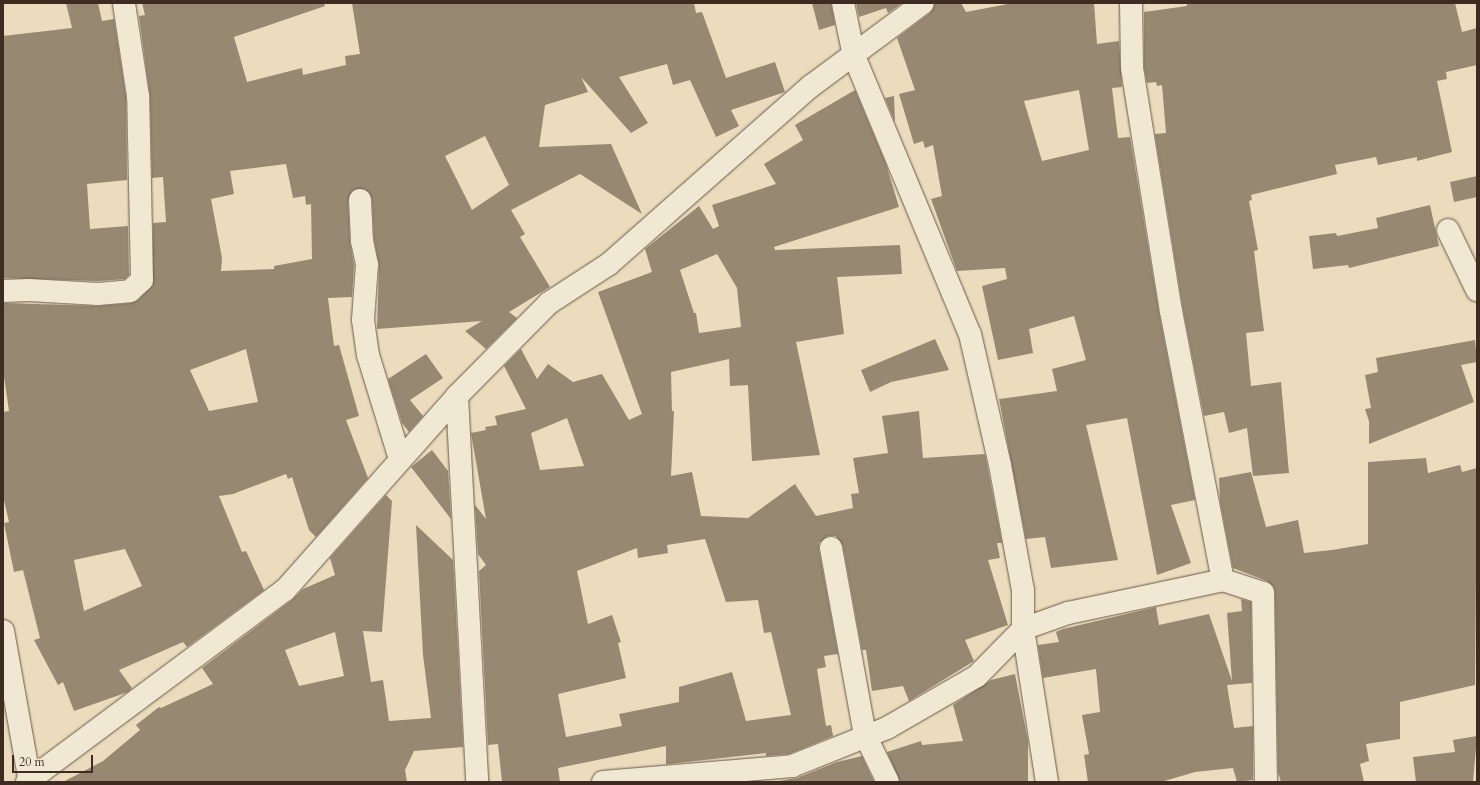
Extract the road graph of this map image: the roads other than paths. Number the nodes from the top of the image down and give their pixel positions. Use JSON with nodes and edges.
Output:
{"nodes":[{"id":1,"x":124,"y":3,"type":"edge"},
{"id":2,"x":843,"y":3,"type":"edge"},
{"id":3,"x":923,"y":3,"type":"edge"},
{"id":4,"x":1131,"y":3,"type":"edge"},
{"id":5,"x":854,"y":56,"type":"junction"},
{"id":6,"x":360,"y":200,"type":"dead end"},
{"id":7,"x":1448,"y":230,"type":"dead end"},
{"id":8,"x":1477,"y":290,"type":"edge"},
{"id":9,"x":3,"y":291,"type":"edge"},
{"id":10,"x":456,"y":396,"type":"junction"},
{"id":11,"x":400,"y":459,"type":"junction"},
{"id":12,"x":831,"y":548,"type":"dead end"},
{"id":13,"x":1223,"y":580,"type":"junction"},
{"id":14,"x":1023,"y":629,"type":"junction"},
{"id":15,"x":3,"y":631,"type":"edge"},
{"id":16,"x":865,"y":735,"type":"junction"},
{"id":17,"x":691,"y":778,"type":"edge"},
{"id":18,"x":29,"y":782,"type":"edge"},
{"id":19,"x":477,"y":782,"type":"edge"},
{"id":20,"x":603,"y":782,"type":"edge"},
{"id":21,"x":888,"y":782,"type":"edge"},
{"id":22,"x":1047,"y":782,"type":"edge"},
{"id":23,"x":1266,"y":782,"type":"edge"}],
"edges":[{"from":1,"to":9,"type":"street"},
{"from":2,"to":5,"type":"street"},
{"from":3,"to":5,"type":"street"},
{"from":4,"to":13,"type":"street"},
{"from":5,"to":10,"type":"street"},
{"from":5,"to":14,"type":"street"},
{"from":6,"to":11,"type":"street"},
{"from":7,"to":8,"type":"street"},
{"from":10,"to":11,"type":"street"},
{"from":10,"to":19,"type":"street"},
{"from":11,"to":18,"type":"street"},
{"from":12,"to":16,"type":"street"},
{"from":13,"to":14,"type":"street"},
{"from":13,"to":23,"type":"street"},
{"from":14,"to":16,"type":"street"},
{"from":14,"to":22,"type":"street"},
{"from":15,"to":18,"type":"street"},
{"from":16,"to":17,"type":"street"},
{"from":16,"to":21,"type":"street"},
{"from":17,"to":20,"type":"street"}]}
